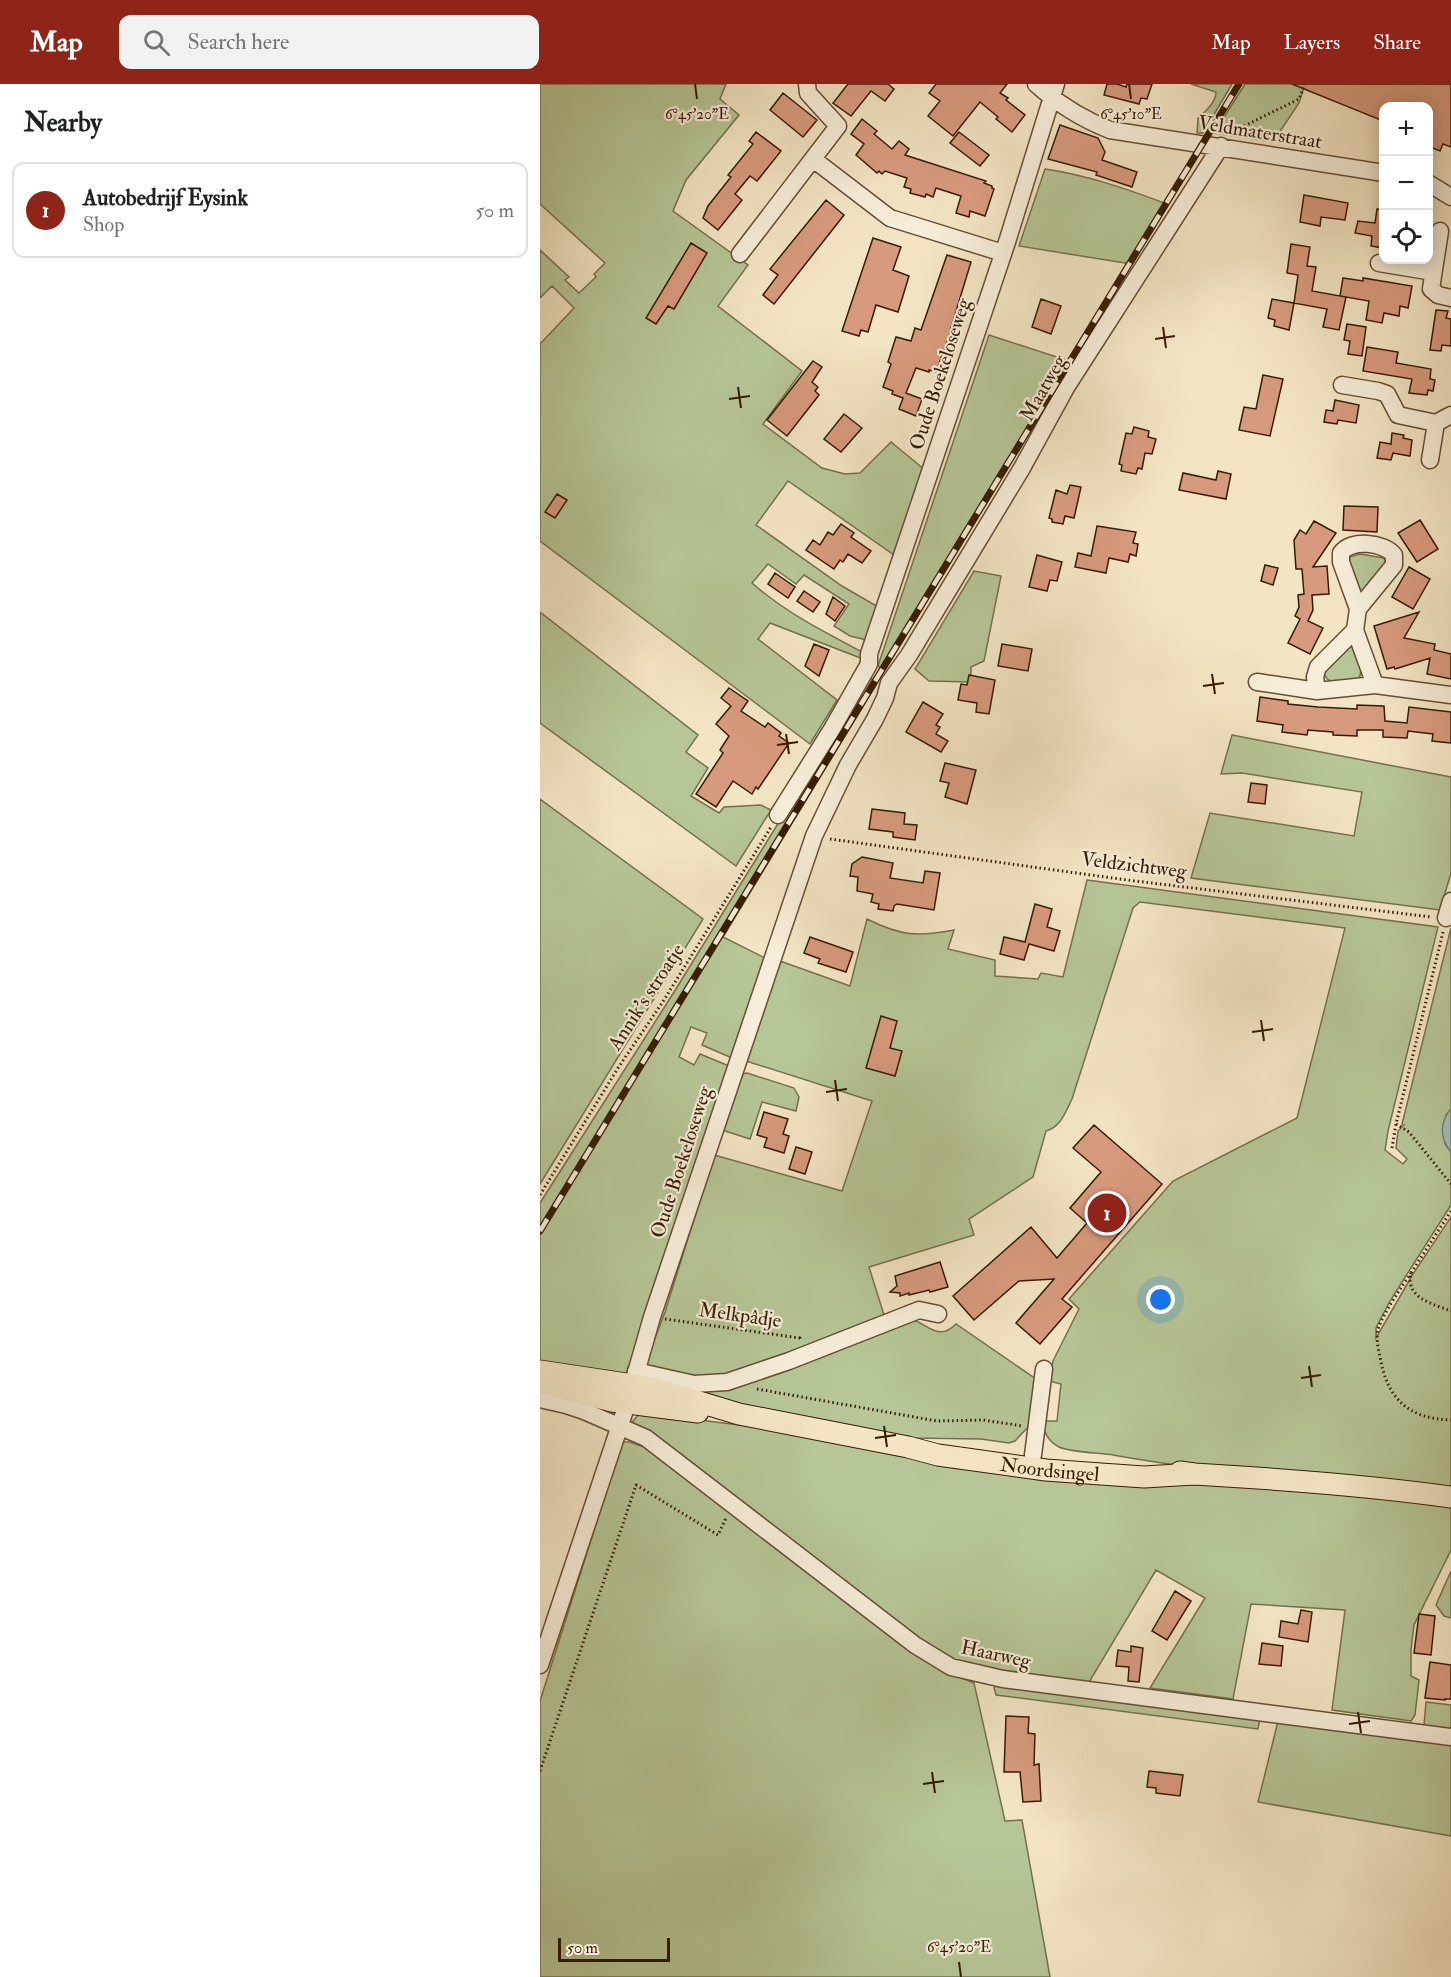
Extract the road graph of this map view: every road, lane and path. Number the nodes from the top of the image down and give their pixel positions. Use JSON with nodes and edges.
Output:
{"nodes":[{"id":1,"x":807,"y":84,"type":"edge"},
{"id":2,"x":1036,"y":84,"type":"edge"},
{"id":3,"x":1305,"y":84,"type":"edge"},
{"id":4,"x":1053,"y":91,"type":"edge"},
{"id":5,"x":1215,"y":145,"type":"junction"},
{"id":6,"x":813,"y":159,"type":"junction"},
{"id":7,"x":1379,"y":172,"type":"edge"},
{"id":8,"x":1433,"y":186,"type":"edge"},
{"id":9,"x":1451,"y":197,"type":"edge"},
{"id":10,"x":1440,"y":231,"type":"dead end"},
{"id":11,"x":1003,"y":253,"type":"junction"},
{"id":12,"x":740,"y":254,"type":"dead end"},
{"id":13,"x":1385,"y":264,"type":"edge"},
{"id":14,"x":1433,"y":272,"type":"junction"},
{"id":15,"x":1451,"y":298,"type":"edge"},
{"id":16,"x":1342,"y":385,"type":"dead end"},
{"id":17,"x":1443,"y":419,"type":"edge"},
{"id":18,"x":1430,"y":460,"type":"dead end"},
{"id":19,"x":1358,"y":609,"type":"dead end"},
{"id":20,"x":1355,"y":630,"type":"junction"},
{"id":21,"x":909,"y":655,"type":"joint"},
{"id":22,"x":870,"y":664,"type":"junction"},
{"id":23,"x":1257,"y":682,"type":"dead end"},
{"id":24,"x":889,"y":683,"type":"junction"},
{"id":25,"x":1375,"y":686,"type":"junction"},
{"id":26,"x":1317,"y":691,"type":"junction"},
{"id":27,"x":1451,"y":694,"type":"edge"},
{"id":28,"x":778,"y":815,"type":"joint"},
{"id":29,"x":814,"y":836,"type":"junction"},
{"id":30,"x":1451,"y":901,"type":"edge"},
{"id":31,"x":1446,"y":918,"type":"junction"},
{"id":32,"x":1396,"y":1124,"type":"junction"},
{"id":33,"x":1392,"y":1148,"type":"dead end"},
{"id":34,"x":1451,"y":1184,"type":"edge"},
{"id":35,"x":540,"y":1195,"type":"edge"},
{"id":36,"x":1451,"y":1211,"type":"edge"},
{"id":37,"x":1411,"y":1273,"type":"junction"},
{"id":38,"x":1451,"y":1311,"type":"edge"},
{"id":39,"x":938,"y":1314,"type":"dead end"},
{"id":40,"x":652,"y":1317,"type":"junction"},
{"id":41,"x":789,"y":1361,"type":"junction"},
{"id":42,"x":1044,"y":1369,"type":"dead end"},
{"id":43,"x":540,"y":1371,"type":"edge"},
{"id":44,"x":540,"y":1382,"type":"edge"},
{"id":45,"x":631,"y":1386,"type":"junction"},
{"id":46,"x":755,"y":1389,"type":"dead end"},
{"id":47,"x":540,"y":1399,"type":"edge"},
{"id":48,"x":1451,"y":1420,"type":"edge"},
{"id":49,"x":619,"y":1425,"type":"junction"},
{"id":50,"x":1038,"y":1429,"type":"junction"},
{"id":51,"x":908,"y":1447,"type":"junction"},
{"id":52,"x":1033,"y":1455,"type":"junction"},
{"id":53,"x":1194,"y":1474,"type":"junction"},
{"id":54,"x":1451,"y":1497,"type":"edge"},
{"id":55,"x":732,"y":1505,"type":"junction"},
{"id":56,"x":540,"y":1665,"type":"edge"},
{"id":57,"x":1451,"y":1737,"type":"edge"},
{"id":58,"x":540,"y":1771,"type":"edge"}],
"edges":[{"from":1,"to":6,"type":"street"},
{"from":2,"to":4,"type":"street","name":"Veldmaterstraat"},
{"from":3,"to":5,"type":"path"},
{"from":4,"to":5,"type":"street","name":"Veldmaterstraat"},
{"from":4,"to":11,"type":"street","name":"Oude Boekeloseweg"},
{"from":5,"to":7,"type":"street","name":"Veldmaterstraat"},
{"from":5,"to":21,"type":"street","name":"Maatweg"},
{"from":6,"to":11,"type":"street"},
{"from":6,"to":12,"type":"street"},
{"from":8,"to":9,"type":"street"},
{"from":10,"to":14,"type":"street"},
{"from":11,"to":22,"type":"street","name":"Oude Boekeloseweg"},
{"from":13,"to":14,"type":"street"},
{"from":14,"to":15,"type":"street"},
{"from":16,"to":17,"type":"street"},
{"from":17,"to":18,"type":"street"},
{"from":19,"to":20,"type":"street"},
{"from":20,"to":25,"type":"street"},
{"from":20,"to":26,"type":"street"},
{"from":21,"to":24,"type":"street","name":"Oude Boekeloseweg"},
{"from":22,"to":24,"type":"street"},
{"from":22,"to":28,"type":"street","name":"Oude Boekeloseweg"},
{"from":23,"to":26,"type":"street"},
{"from":24,"to":29,"type":"street","name":"Oude Boekeloseweg"},
{"from":25,"to":26,"type":"street"},
{"from":25,"to":27,"type":"street"},
{"from":28,"to":35,"type":"path","name":"Annik's stroatje"},
{"from":29,"to":31,"type":"path","name":"Veldzichtweg"},
{"from":29,"to":40,"type":"street","name":"Oude Boekeloseweg"},
{"from":30,"to":31,"type":"street"},
{"from":31,"to":32,"type":"path"},
{"from":32,"to":33,"type":"path"},
{"from":32,"to":34,"type":"path"},
{"from":36,"to":37,"type":"path"},
{"from":37,"to":38,"type":"path"},
{"from":37,"to":48,"type":"path"},
{"from":39,"to":41,"type":"street"},
{"from":40,"to":41,"type":"path","name":"Melkpâdje"},
{"from":40,"to":45,"type":"street","name":"Oude Boekeloseweg"},
{"from":41,"to":45,"type":"street"},
{"from":42,"to":50,"type":"street"},
{"from":43,"to":45,"type":"main road","name":"Noordsingel"},
{"from":44,"to":45,"type":"main road","name":"Noordsingel"},
{"from":45,"to":49,"type":"street","name":"Oude Boekeloseweg"},
{"from":45,"to":51,"type":"main road","name":"Noordsingel"},
{"from":46,"to":50,"type":"path"},
{"from":47,"to":49,"type":"street","name":"Haarweg"},
{"from":49,"to":55,"type":"street","name":"Haarweg"},
{"from":49,"to":56,"type":"street","name":"Oude Boekeloseweg"},
{"from":50,"to":52,"type":"street"},
{"from":51,"to":52,"type":"main road","name":"Noordsingel"},
{"from":51,"to":53,"type":"main road","name":"Noordsingel"},
{"from":52,"to":53,"type":"main road","name":"Noordsingel"},
{"from":53,"to":54,"type":"main road","name":"Noordsingel"},
{"from":55,"to":57,"type":"street","name":"Haarweg"},
{"from":55,"to":58,"type":"path"}]}
